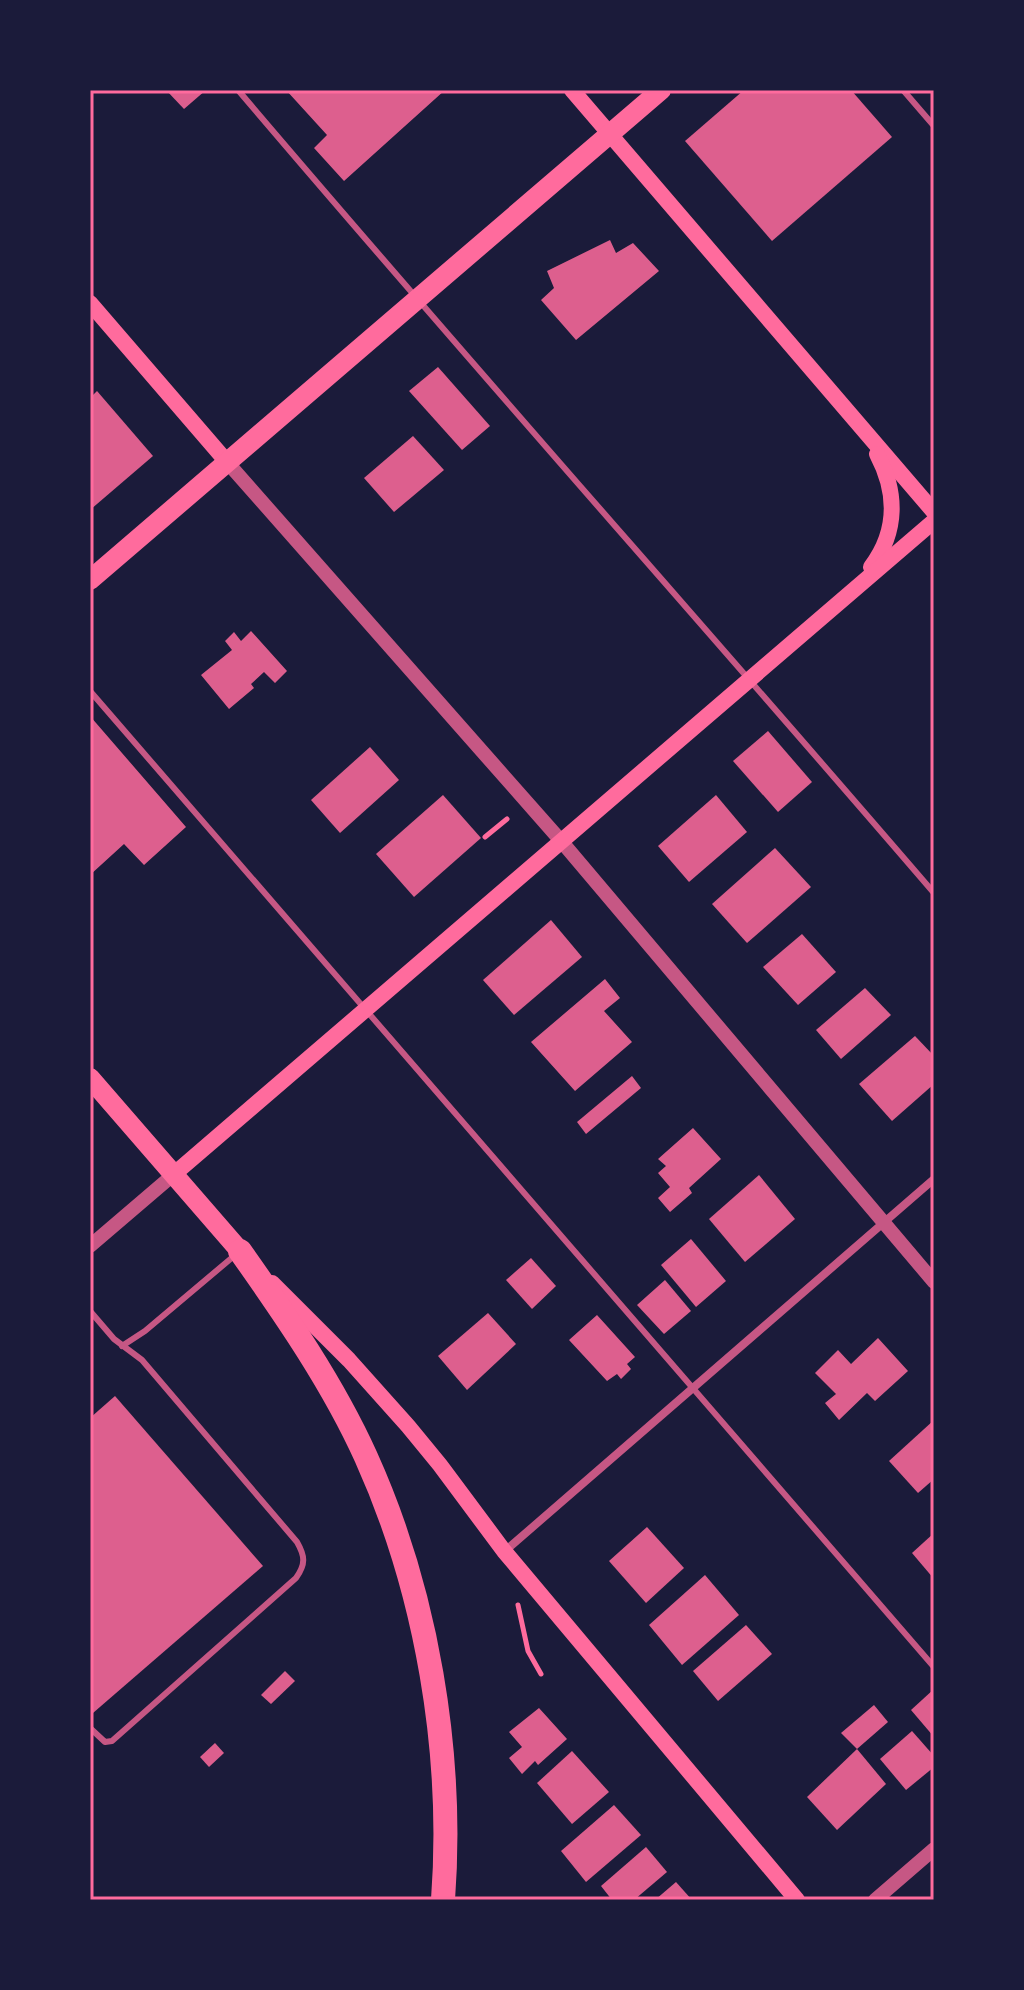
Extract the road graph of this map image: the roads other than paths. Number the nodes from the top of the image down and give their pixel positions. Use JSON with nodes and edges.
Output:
{"nodes":[{"id":1,"x":238,"y":90,"type":"edge"},
{"id":2,"x":572,"y":90,"type":"edge"},
{"id":3,"x":661,"y":90,"type":"edge"},
{"id":4,"x":903,"y":90,"type":"edge"},
{"id":5,"x":934,"y":126,"type":"edge"},
{"id":6,"x":610,"y":134,"type":"junction"},
{"id":7,"x":416,"y":300,"type":"junction"},
{"id":8,"x":90,"y":303,"type":"edge"},
{"id":9,"x":864,"y":428,"type":"junction"},
{"id":10,"x":227,"y":462,"type":"junction"},
{"id":11,"x":934,"y":512,"type":"edge"},
{"id":12,"x":934,"y":521,"type":"edge"},
{"id":13,"x":90,"y":580,"type":"edge"},
{"id":14,"x":837,"y":604,"type":"junction"},
{"id":15,"x":750,"y":678,"type":"junction"},
{"id":16,"x":90,"y":691,"type":"edge"},
{"id":17,"x":562,"y":842,"type":"junction"},
{"id":18,"x":934,"y":893,"type":"edge"},
{"id":19,"x":365,"y":1011,"type":"junction"},
{"id":20,"x":90,"y":1078,"type":"edge"},
{"id":21,"x":173,"y":1175,"type":"junction"},
{"id":22,"x":934,"y":1179,"type":"edge"},
{"id":23,"x":883,"y":1224,"type":"junction"},
{"id":24,"x":90,"y":1246,"type":"edge"},
{"id":25,"x":240,"y":1251,"type":"junction"},
{"id":26,"x":934,"y":1282,"type":"edge"},
{"id":27,"x":90,"y":1311,"type":"edge"},
{"id":28,"x":122,"y":1346,"type":"junction"},
{"id":29,"x":693,"y":1388,"type":"junction"},
{"id":30,"x":504,"y":1551,"type":"junction"},
{"id":31,"x":934,"y":1667,"type":"edge"},
{"id":32,"x":90,"y":1728,"type":"edge"},
{"id":33,"x":934,"y":1849,"type":"edge"},
{"id":34,"x":443,"y":1900,"type":"edge"},
{"id":35,"x":797,"y":1900,"type":"edge"},
{"id":36,"x":875,"y":1900,"type":"edge"}],
"edges":[{"from":1,"to":7,"type":"lane"},
{"from":2,"to":6,"type":"main road"},
{"from":3,"to":6,"type":"main road"},
{"from":4,"to":5,"type":"lane"},
{"from":6,"to":7,"type":"main road"},
{"from":6,"to":9,"type":"main road"},
{"from":7,"to":10,"type":"main road"},
{"from":7,"to":15,"type":"lane"},
{"from":8,"to":10,"type":"main road"},
{"from":9,"to":11,"type":"main road"},
{"from":9,"to":14,"type":"main road"},
{"from":10,"to":13,"type":"main road"},
{"from":10,"to":17,"type":"street"},
{"from":12,"to":14,"type":"main road"},
{"from":14,"to":15,"type":"main road"},
{"from":15,"to":17,"type":"main road"},
{"from":15,"to":18,"type":"lane"},
{"from":16,"to":19,"type":"lane"},
{"from":17,"to":19,"type":"main road"},
{"from":17,"to":23,"type":"street"},
{"from":19,"to":21,"type":"main road"},
{"from":19,"to":29,"type":"lane"},
{"from":20,"to":21,"type":"main road"},
{"from":21,"to":24,"type":"street"},
{"from":21,"to":25,"type":"main road"},
{"from":22,"to":23,"type":"street"},
{"from":23,"to":26,"type":"street"},
{"from":23,"to":29,"type":"street"},
{"from":25,"to":28,"type":"lane"},
{"from":25,"to":30,"type":"main road"},
{"from":25,"to":34,"type":"highway"},
{"from":27,"to":28,"type":"lane"},
{"from":28,"to":32,"type":"lane"},
{"from":29,"to":30,"type":"street"},
{"from":29,"to":31,"type":"lane"},
{"from":30,"to":35,"type":"main road"},
{"from":33,"to":36,"type":"street"}]}
